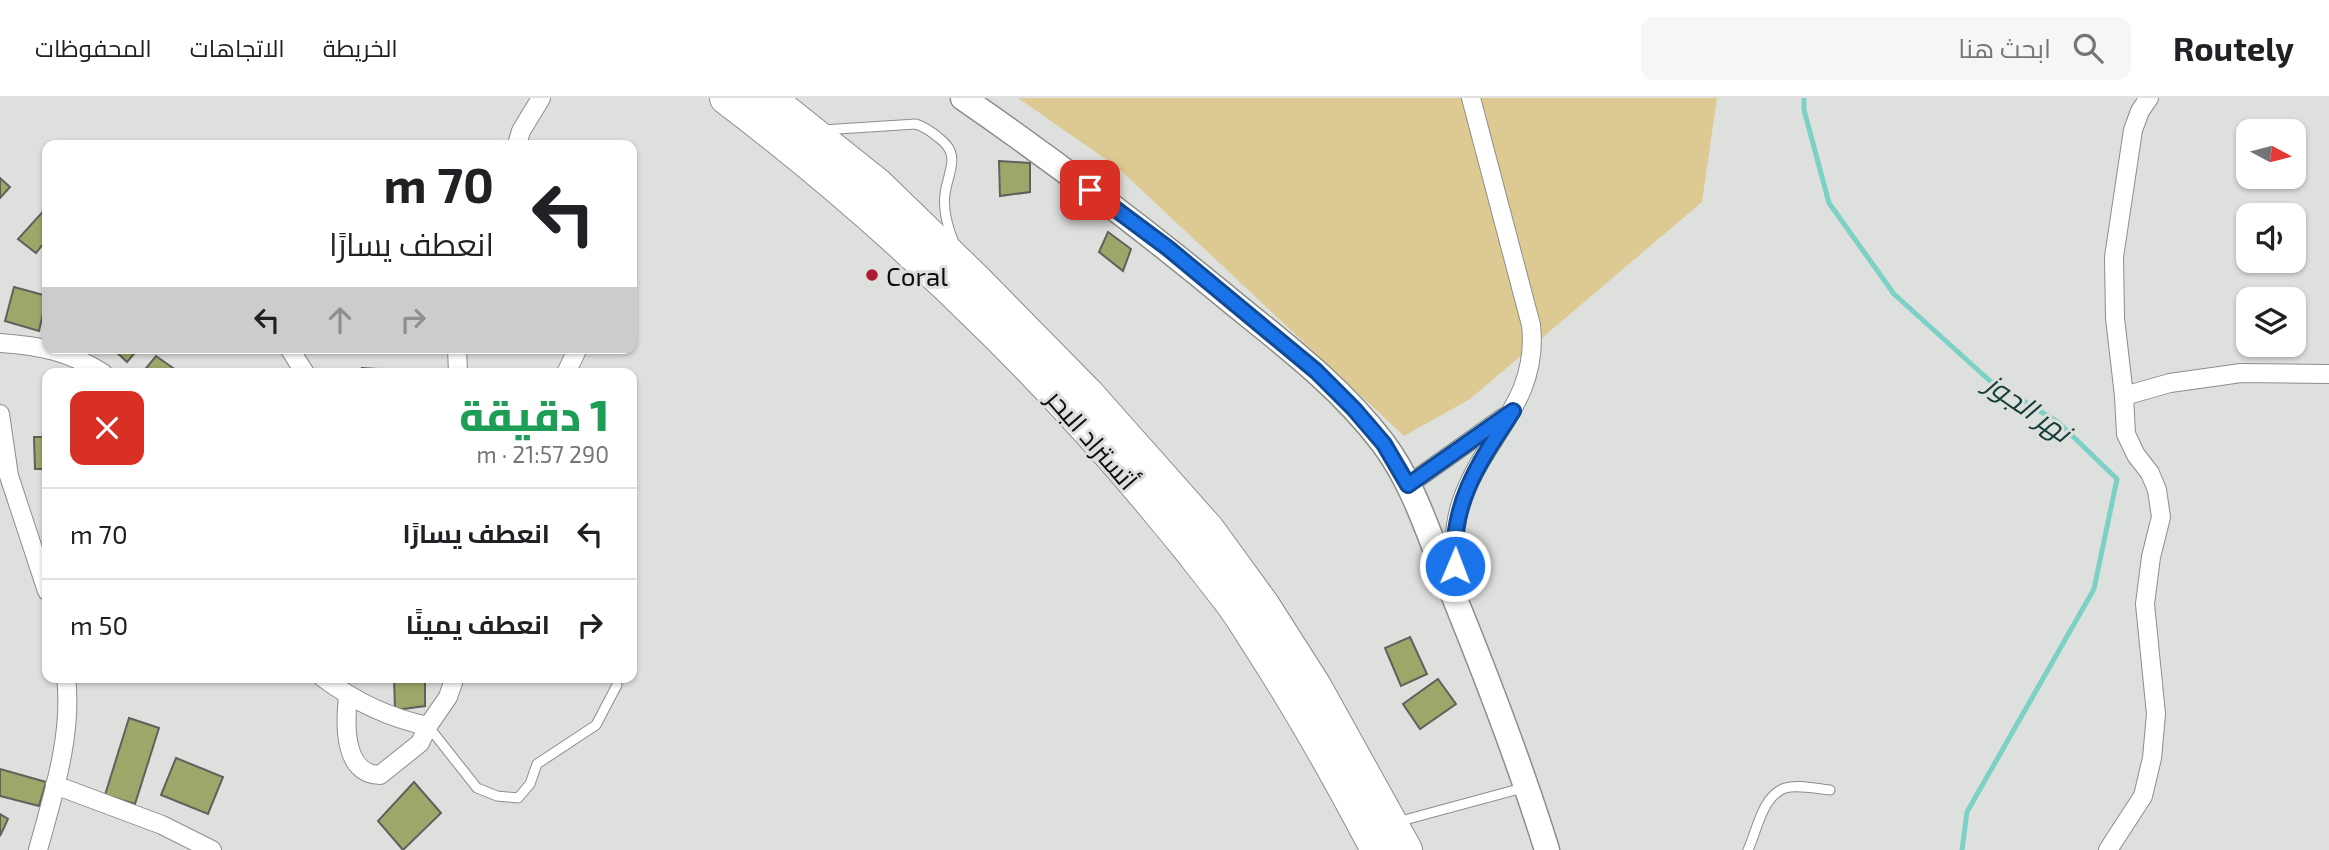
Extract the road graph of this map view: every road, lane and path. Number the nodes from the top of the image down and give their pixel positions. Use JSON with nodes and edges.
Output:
{"nodes":[{"id":1,"x":541,"y":98,"type":"edge"},
{"id":2,"x":726,"y":98,"type":"edge"},
{"id":3,"x":769,"y":98,"type":"edge"},
{"id":4,"x":963,"y":98,"type":"edge"},
{"id":5,"x":1471,"y":98,"type":"edge"},
{"id":6,"x":2149,"y":98,"type":"edge"},
{"id":7,"x":812,"y":131,"type":"junction"},
{"id":8,"x":518,"y":140,"type":"edge"},
{"id":9,"x":976,"y":280,"type":"junction"},
{"id":10,"x":0,"y":343,"type":"edge"},
{"id":11,"x":42,"y":349,"type":"edge"},
{"id":12,"x":66,"y":354,"type":"edge"},
{"id":13,"x":95,"y":368,"type":"edge"},
{"id":14,"x":2329,"y":374,"type":"edge"},
{"id":15,"x":2124,"y":396,"type":"junction"},
{"id":16,"x":1513,"y":411,"type":"junction"},
{"id":17,"x":0,"y":414,"type":"edge"},
{"id":18,"x":1408,"y":485,"type":"junction"},
{"id":19,"x":42,"y":576,"type":"edge"},
{"id":20,"x":1458,"y":606,"type":"junction"},
{"id":21,"x":66,"y":683,"type":"edge"},
{"id":22,"x":330,"y":683,"type":"edge"},
{"id":23,"x":453,"y":683,"type":"edge"},
{"id":24,"x":617,"y":685,"type":"dead end"},
{"id":25,"x":348,"y":696,"type":"junction"},
{"id":26,"x":428,"y":726,"type":"junction"},
{"id":27,"x":55,"y":785,"type":"junction"},
{"id":28,"x":1527,"y":787,"type":"junction"},
{"id":29,"x":1830,"y":790,"type":"dead end"},
{"id":30,"x":1400,"y":836,"type":"edge"},
{"id":31,"x":38,"y":850,"type":"edge"},
{"id":32,"x":212,"y":850,"type":"edge"},
{"id":33,"x":1377,"y":850,"type":"edge"},
{"id":34,"x":1547,"y":850,"type":"edge"},
{"id":35,"x":1748,"y":850,"type":"edge"},
{"id":36,"x":2108,"y":850,"type":"edge"}],
"edges":[{"from":1,"to":8,"type":"street"},
{"from":2,"to":33,"type":"highway","name":"أتستراد البحر"},
{"from":3,"to":7,"type":"highway","name":"أتستراد البحر"},
{"from":4,"to":18,"type":"street"},
{"from":5,"to":16,"type":"street"},
{"from":6,"to":15,"type":"street"},
{"from":7,"to":9,"type":"highway","name":"أتستراد البحر"},
{"from":7,"to":9,"type":"lane"},
{"from":9,"to":30,"type":"highway","name":"أتستراد البحر"},
{"from":10,"to":11,"type":"street"},
{"from":12,"to":13,"type":"street"},
{"from":14,"to":15,"type":"street"},
{"from":15,"to":36,"type":"street"},
{"from":16,"to":18,"type":"street"},
{"from":16,"to":20,"type":"street"},
{"from":17,"to":19,"type":"street"},
{"from":18,"to":20,"type":"street"},
{"from":20,"to":28,"type":"street"},
{"from":21,"to":27,"type":"street"},
{"from":22,"to":25,"type":"street"},
{"from":23,"to":26,"type":"street"},
{"from":24,"to":26,"type":"lane"},
{"from":25,"to":26,"type":"street"},
{"from":25,"to":26,"type":"street"},
{"from":27,"to":31,"type":"street"},
{"from":27,"to":32,"type":"street"},
{"from":28,"to":30,"type":"lane"},
{"from":28,"to":34,"type":"street"},
{"from":29,"to":35,"type":"lane"}]}
